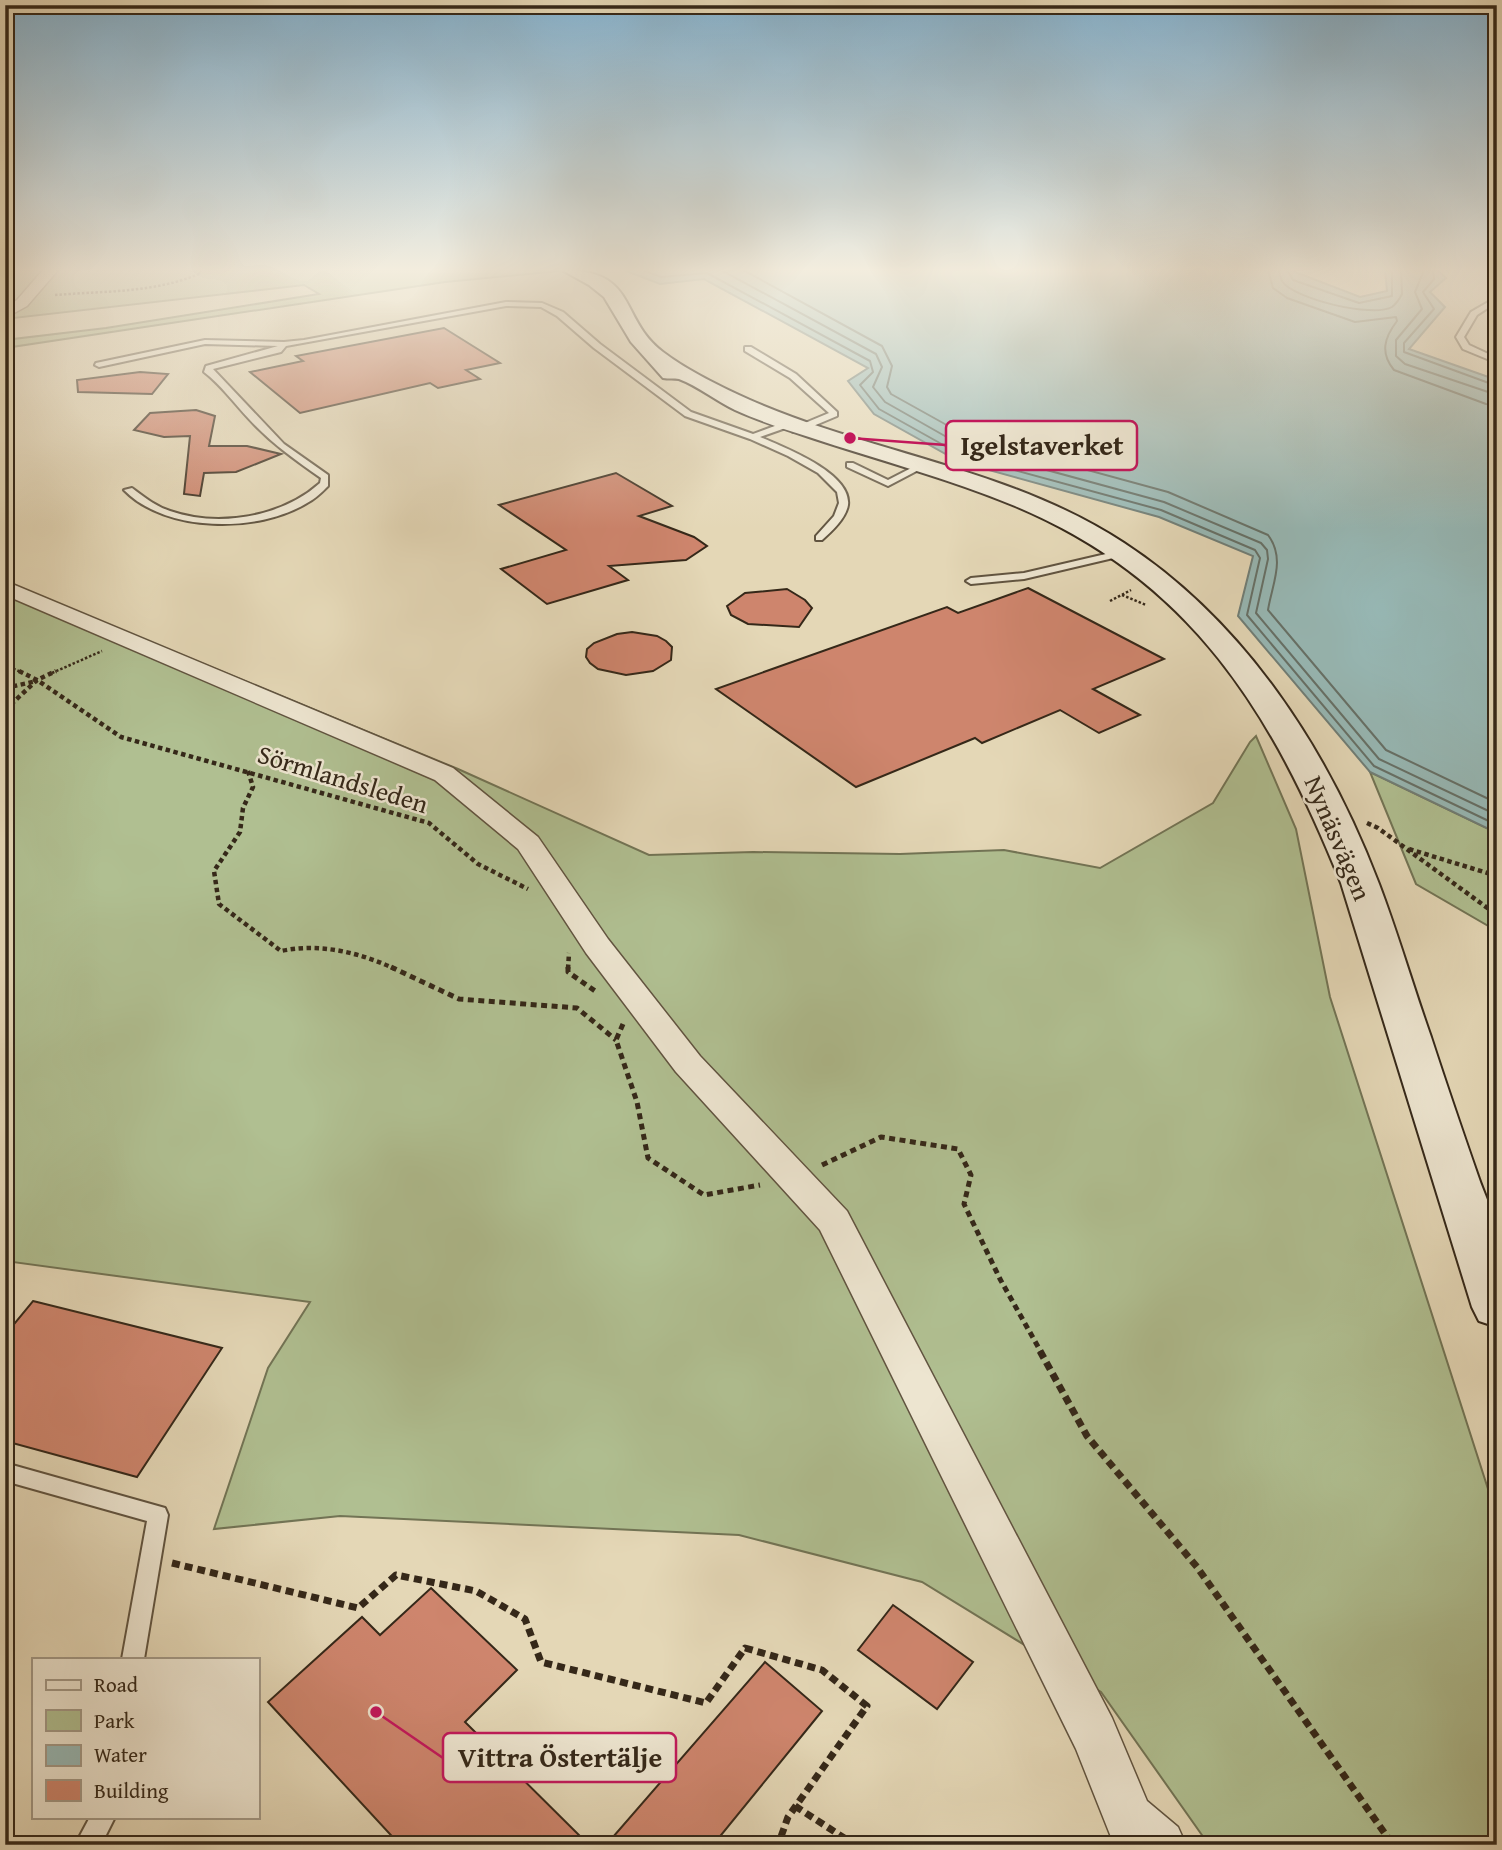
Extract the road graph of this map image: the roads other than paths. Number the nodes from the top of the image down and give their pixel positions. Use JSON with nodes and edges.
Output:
{"nodes":[{"id":1,"x":139,"y":356,"type":"edge"},
{"id":2,"x":254,"y":356,"type":"edge"},
{"id":3,"x":611,"y":356,"type":"edge"},
{"id":4,"x":655,"y":356,"type":"edge"},
{"id":5,"x":760,"y":356,"type":"edge"},
{"id":6,"x":99,"y":365,"type":"dead end"},
{"id":7,"x":791,"y":428,"type":"junction"},
{"id":8,"x":752,"y":437,"type":"junction"},
{"id":9,"x":850,"y":466,"type":"dead end"},
{"id":10,"x":920,"y":468,"type":"junction"},
{"id":11,"x":129,"y":490,"type":"dead end"},
{"id":12,"x":819,"y":538,"type":"dead end"},
{"id":13,"x":1123,"y":552,"type":"junction"},
{"id":14,"x":971,"y":581,"type":"dead end"},
{"id":15,"x":5,"y":587,"type":"edge"},
{"id":16,"x":1497,"y":1307,"type":"edge"},
{"id":17,"x":5,"y":1472,"type":"edge"},
{"id":18,"x":133,"y":1658,"type":"edge"},
{"id":19,"x":102,"y":1818,"type":"edge"},
{"id":20,"x":87,"y":1845,"type":"edge"},
{"id":21,"x":1160,"y":1845,"type":"edge"}],
"edges":[{"from":1,"to":6,"type":"lane"},
{"from":2,"to":11,"type":"lane"},
{"from":3,"to":8,"type":"lane"},
{"from":4,"to":7,"type":"street","name":"Nynäsvägen"},
{"from":5,"to":7,"type":"lane"},
{"from":7,"to":8,"type":"lane"},
{"from":7,"to":10,"type":"street","name":"Nynäsvägen"},
{"from":8,"to":12,"type":"lane"},
{"from":9,"to":10,"type":"lane"},
{"from":10,"to":13,"type":"street","name":"Nynäsvägen"},
{"from":13,"to":14,"type":"lane"},
{"from":13,"to":16,"type":"street","name":"Nynäsvägen"},
{"from":15,"to":21,"type":"street"},
{"from":17,"to":18,"type":"lane"},
{"from":19,"to":20,"type":"lane"}]}
